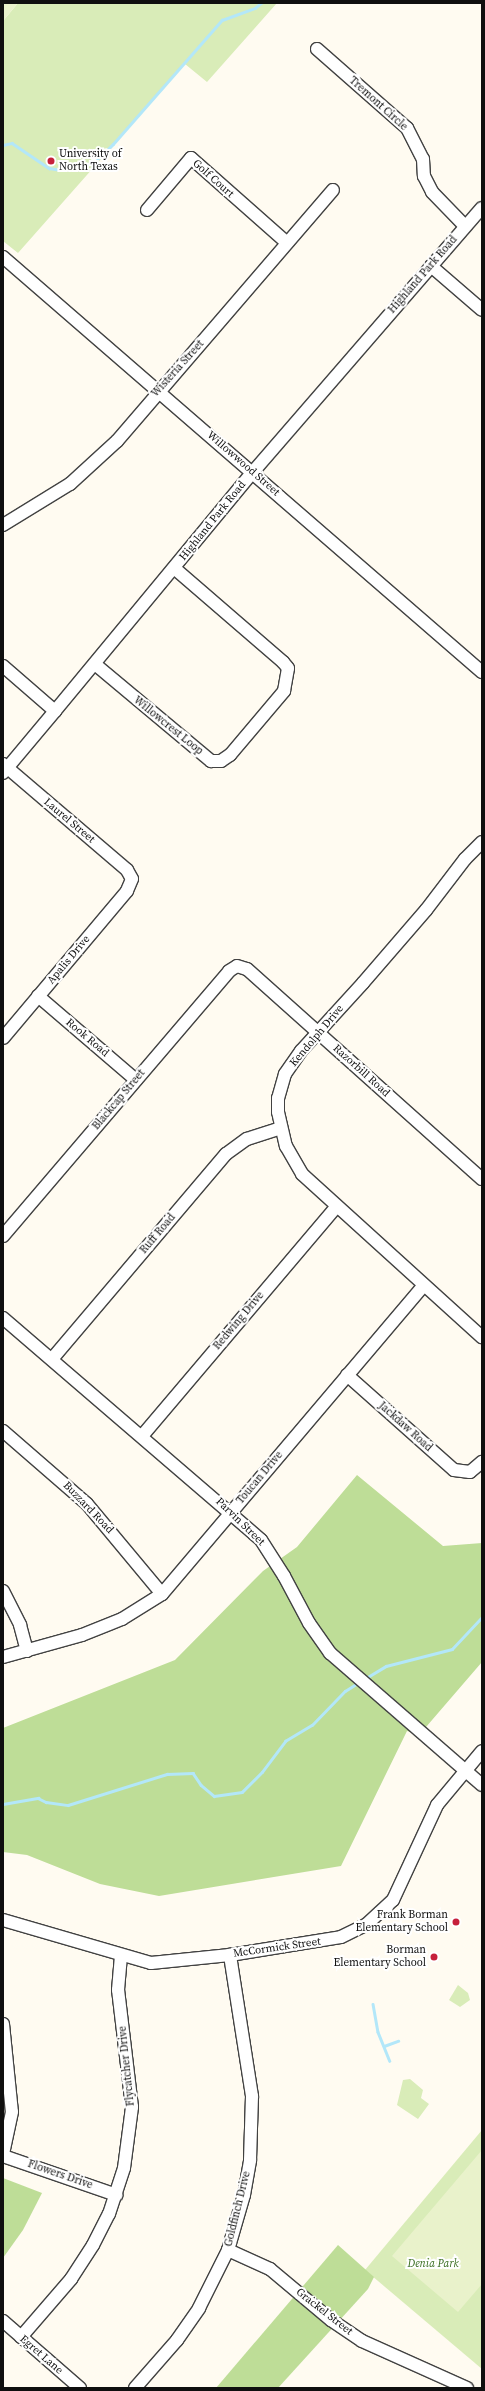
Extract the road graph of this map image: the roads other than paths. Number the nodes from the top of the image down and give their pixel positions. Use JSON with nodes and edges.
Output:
{"nodes":[{"id":1,"x":317,"y":50,"type":"dead end"},
{"id":2,"x":333,"y":190,"type":"dead end"},
{"id":3,"x":482,"y":208,"type":"edge"},
{"id":4,"x":147,"y":210,"type":"dead end"},
{"id":5,"x":465,"y":226,"type":"junction"},
{"id":6,"x":287,"y":243,"type":"junction"},
{"id":7,"x":3,"y":257,"type":"edge"},
{"id":8,"x":431,"y":266,"type":"junction"},
{"id":9,"x":482,"y":310,"type":"edge"},
{"id":10,"x":157,"y":391,"type":"junction"},
{"id":11,"x":253,"y":472,"type":"junction"},
{"id":12,"x":3,"y":525,"type":"edge"},
{"id":13,"x":174,"y":568,"type":"junction"},
{"id":14,"x":96,"y":665,"type":"junction"},
{"id":15,"x":3,"y":666,"type":"edge"},
{"id":16,"x":482,"y":672,"type":"edge"},
{"id":17,"x":55,"y":712,"type":"junction"},
{"id":18,"x":4,"y":768,"type":"edge"},
{"id":19,"x":482,"y":842,"type":"edge"},
{"id":20,"x":132,"y":880,"type":"joint"},
{"id":21,"x":237,"y":966,"type":"joint"},
{"id":22,"x":38,"y":996,"type":"junction"},
{"id":23,"x":318,"y":1032,"type":"junction"},
{"id":24,"x":3,"y":1038,"type":"edge"},
{"id":25,"x":136,"y":1080,"type":"junction"},
{"id":26,"x":280,"y":1128,"type":"junction"},
{"id":27,"x":482,"y":1179,"type":"edge"},
{"id":28,"x":336,"y":1207,"type":"junction"},
{"id":29,"x":3,"y":1236,"type":"edge"},
{"id":30,"x":424,"y":1285,"type":"junction"},
{"id":31,"x":3,"y":1318,"type":"edge"},
{"id":32,"x":482,"y":1336,"type":"edge"},
{"id":33,"x":52,"y":1359,"type":"junction"},
{"id":34,"x":347,"y":1375,"type":"junction"},
{"id":35,"x":3,"y":1431,"type":"edge"},
{"id":36,"x":142,"y":1436,"type":"junction"},
{"id":37,"x":482,"y":1462,"type":"edge"},
{"id":38,"x":231,"y":1512,"type":"junction"},
{"id":39,"x":3,"y":1591,"type":"edge"},
{"id":40,"x":162,"y":1594,"type":"junction"},
{"id":41,"x":27,"y":1651,"type":"junction"},
{"id":42,"x":3,"y":1657,"type":"edge"},
{"id":43,"x":482,"y":1751,"type":"edge"},
{"id":44,"x":465,"y":1770,"type":"junction"},
{"id":45,"x":482,"y":1784,"type":"edge"},
{"id":46,"x":3,"y":1920,"type":"edge"},
{"id":47,"x":230,"y":1955,"type":"junction"},
{"id":48,"x":121,"y":1956,"type":"junction"},
{"id":49,"x":3,"y":2024,"type":"edge"},
{"id":50,"x":6,"y":2076,"type":"edge"},
{"id":51,"x":3,"y":2155,"type":"edge"},
{"id":52,"x":116,"y":2195,"type":"junction"},
{"id":53,"x":228,"y":2250,"type":"junction"},
{"id":54,"x":3,"y":2321,"type":"edge"},
{"id":55,"x":21,"y":2337,"type":"junction"},
{"id":56,"x":80,"y":2388,"type":"edge"},
{"id":57,"x":135,"y":2388,"type":"edge"},
{"id":58,"x":468,"y":2388,"type":"edge"}],
"edges":[{"from":1,"to":5,"type":"street","name":"Tremont Circle"},
{"from":2,"to":6,"type":"street","name":"Wisteria Street"},
{"from":3,"to":5,"type":"street","name":"Highland Park Road"},
{"from":4,"to":6,"type":"street","name":"Golf Court"},
{"from":5,"to":8,"type":"street","name":"Highland Park Road"},
{"from":6,"to":10,"type":"street","name":"Wisteria Street"},
{"from":7,"to":10,"type":"street","name":"Willowwood Street"},
{"from":8,"to":9,"type":"street"},
{"from":8,"to":11,"type":"street","name":"Highland Park Road"},
{"from":10,"to":11,"type":"street","name":"Willowwood Street"},
{"from":10,"to":12,"type":"street","name":"Wisteria Street"},
{"from":11,"to":13,"type":"street","name":"Highland Park Road"},
{"from":11,"to":16,"type":"street","name":"Willowwood Street"},
{"from":13,"to":14,"type":"street","name":"Highland Park Road"},
{"from":13,"to":14,"type":"street","name":"Willowcrest Loop"},
{"from":14,"to":17,"type":"street","name":"Highland Park Road"},
{"from":15,"to":17,"type":"street"},
{"from":17,"to":18,"type":"street","name":"Highland Park Road"},
{"from":18,"to":20,"type":"street","name":"Laurel Street"},
{"from":19,"to":23,"type":"street","name":"Kendolph Drive"},
{"from":20,"to":22,"type":"street","name":"Apalis Drive"},
{"from":21,"to":23,"type":"street","name":"Razorbill Road"},
{"from":21,"to":25,"type":"street","name":"Blackcap Street"},
{"from":22,"to":24,"type":"street","name":"Apalis Drive"},
{"from":22,"to":25,"type":"street","name":"Rook Road"},
{"from":23,"to":26,"type":"street","name":"Kendolph Drive"},
{"from":23,"to":27,"type":"street","name":"Razorbill Road"},
{"from":25,"to":29,"type":"street","name":"Blackcap Street"},
{"from":26,"to":28,"type":"street","name":"Kendolph Drive"},
{"from":26,"to":33,"type":"street","name":"Ruff Road"},
{"from":28,"to":30,"type":"street","name":"Kendolph Drive"},
{"from":28,"to":36,"type":"street","name":"Redwing Drive"},
{"from":30,"to":32,"type":"street","name":"Kendolph Drive"},
{"from":30,"to":34,"type":"street","name":"Toucan Drive"},
{"from":31,"to":33,"type":"street","name":"Parvin Street"},
{"from":33,"to":36,"type":"street","name":"Parvin Street"},
{"from":34,"to":37,"type":"street","name":"Jackdaw Road"},
{"from":34,"to":38,"type":"street","name":"Toucan Drive"},
{"from":35,"to":40,"type":"street","name":"Buzzard Road"},
{"from":36,"to":38,"type":"street","name":"Parvin Street"},
{"from":38,"to":40,"type":"street","name":"Toucan Drive"},
{"from":38,"to":44,"type":"street","name":"Parvin Street"},
{"from":39,"to":41,"type":"street"},
{"from":40,"to":41,"type":"street","name":"Toucan Drive"},
{"from":41,"to":42,"type":"street","name":"Toucan Drive"},
{"from":43,"to":44,"type":"street","name":"McCormick Street"},
{"from":44,"to":45,"type":"street","name":"Parvin Street"},
{"from":44,"to":47,"type":"street","name":"McCormick Street"},
{"from":46,"to":48,"type":"street","name":"McCormick Street"},
{"from":47,"to":48,"type":"street","name":"McCormick Street"},
{"from":47,"to":53,"type":"street","name":"Goldfinch Drive"},
{"from":48,"to":52,"type":"street","name":"Flycatcher Drive"},
{"from":49,"to":50,"type":"street","name":"Flowers Drive"},
{"from":50,"to":51,"type":"street","name":"Flowers Drive"},
{"from":51,"to":52,"type":"street","name":"Flowers Drive"},
{"from":52,"to":55,"type":"street","name":"Flycatcher Drive"},
{"from":53,"to":57,"type":"street","name":"Goldfinch Drive"},
{"from":53,"to":58,"type":"street","name":"Grackel Street"},
{"from":54,"to":55,"type":"street","name":"Egret Lane"},
{"from":55,"to":56,"type":"street","name":"Egret Lane"}]}
